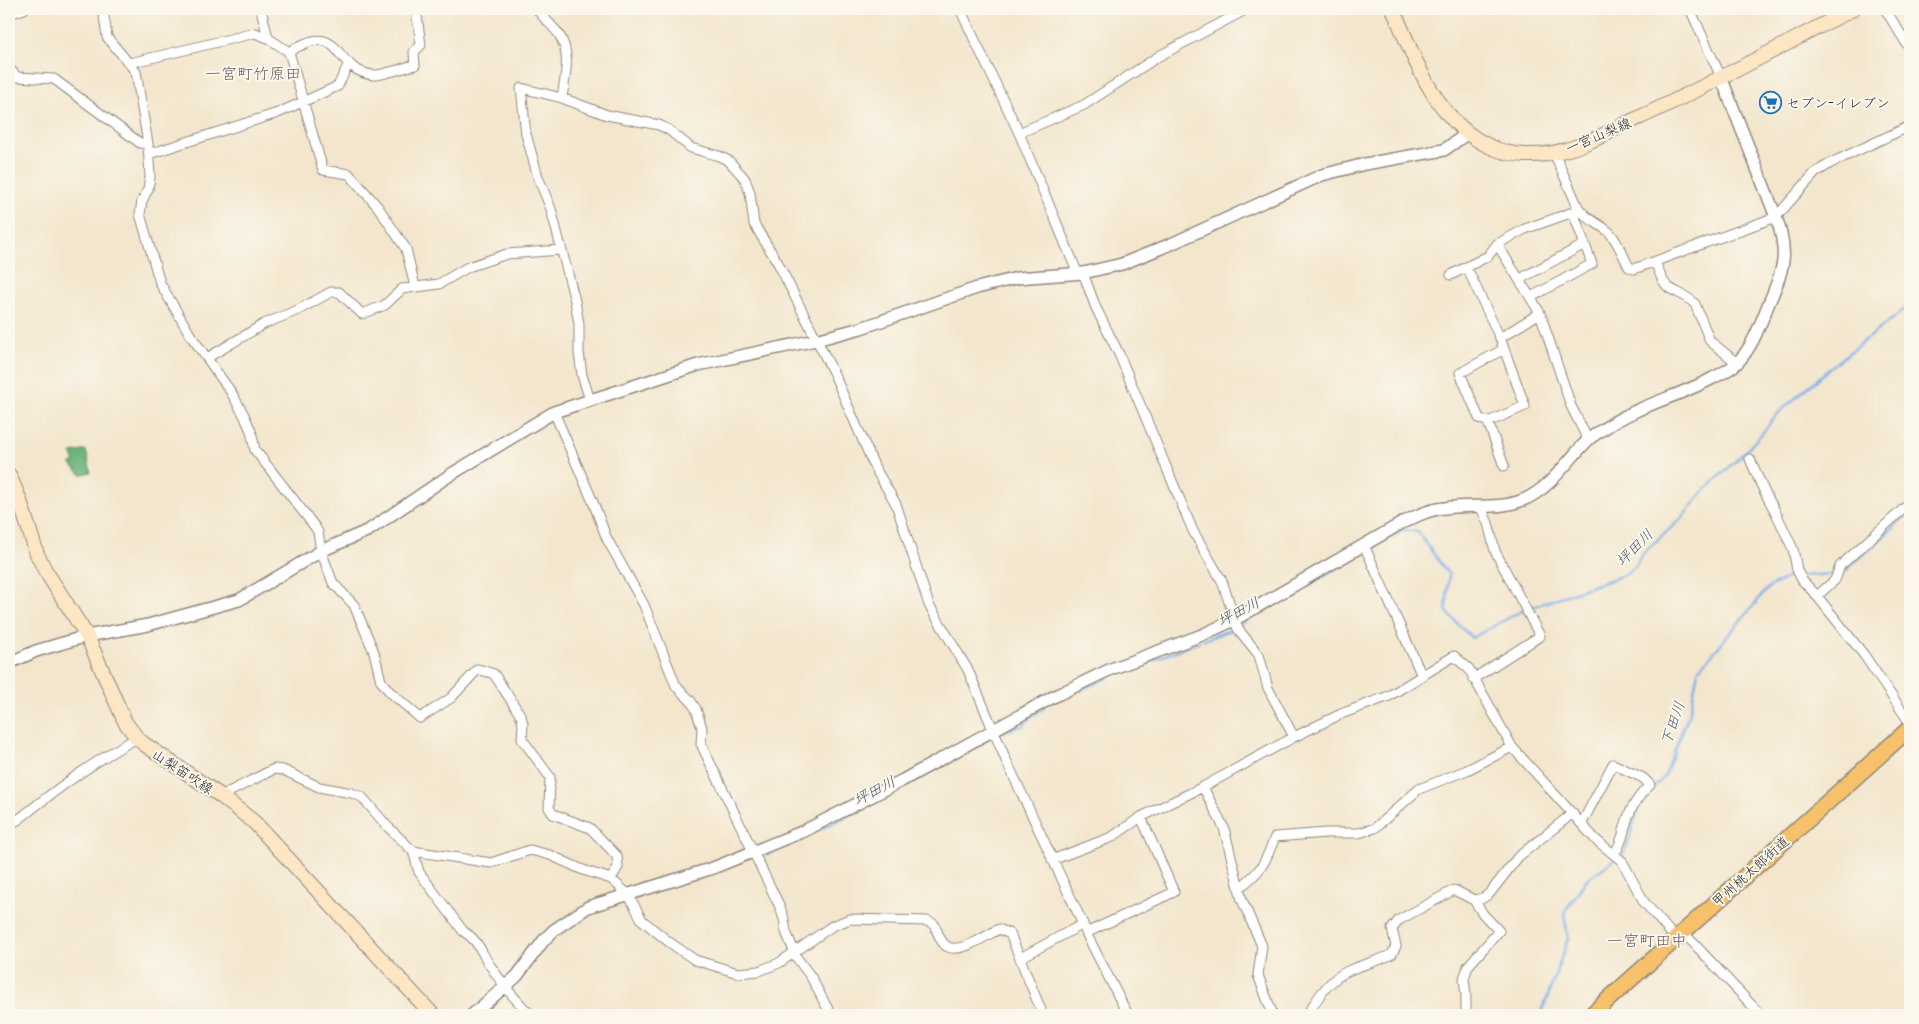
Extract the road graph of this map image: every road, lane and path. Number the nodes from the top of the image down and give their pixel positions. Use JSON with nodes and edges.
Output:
{"nodes":[{"id":1,"x":24,"y":9,"type":"edge"},
{"id":2,"x":103,"y":9,"type":"edge"},
{"id":3,"x":261,"y":9,"type":"edge"},
{"id":4,"x":416,"y":9,"type":"edge"},
{"id":5,"x":537,"y":9,"type":"edge"},
{"id":6,"x":960,"y":9,"type":"edge"},
{"id":7,"x":1247,"y":9,"type":"edge"},
{"id":8,"x":1393,"y":9,"type":"edge"},
{"id":9,"x":1690,"y":9,"type":"edge"},
{"id":10,"x":1853,"y":9,"type":"edge"},
{"id":11,"x":1885,"y":9,"type":"edge"},
{"id":12,"x":9,"y":14,"type":"edge"},
{"id":13,"x":268,"y":38,"type":"junction"},
{"id":14,"x":1910,"y":49,"type":"edge"},
{"id":15,"x":289,"y":52,"type":"junction"},
{"id":16,"x":130,"y":63,"type":"junction"},
{"id":17,"x":349,"y":63,"type":"junction"},
{"id":18,"x":9,"y":68,"type":"edge"},
{"id":19,"x":1721,"y":77,"type":"junction"},
{"id":20,"x":562,"y":98,"type":"junction"},
{"id":21,"x":303,"y":101,"type":"junction"},
{"id":22,"x":1910,"y":126,"type":"edge"},
{"id":23,"x":1468,"y":133,"type":"junction"},
{"id":24,"x":1019,"y":134,"type":"junction"},
{"id":25,"x":148,"y":144,"type":"junction"},
{"id":26,"x":1554,"y":153,"type":"junction"},
{"id":27,"x":149,"y":154,"type":"junction"},
{"id":28,"x":1575,"y":210,"type":"junction"},
{"id":29,"x":1776,"y":217,"type":"junction"},
{"id":30,"x":1497,"y":244,"type":"junction"},
{"id":31,"x":1585,"y":244,"type":"junction"},
{"id":32,"x":561,"y":250,"type":"junction"},
{"id":33,"x":1655,"y":262,"type":"junction"},
{"id":34,"x":1467,"y":268,"type":"junction"},
{"id":35,"x":1080,"y":274,"type":"junction"},
{"id":36,"x":1451,"y":276,"type":"dead end"},
{"id":37,"x":1520,"y":279,"type":"junction"},
{"id":38,"x":416,"y":286,"type":"junction"},
{"id":39,"x":1531,"y":297,"type":"junction"},
{"id":40,"x":1540,"y":313,"type":"junction"},
{"id":41,"x":1500,"y":338,"type":"junction"},
{"id":42,"x":816,"y":340,"type":"junction"},
{"id":43,"x":1504,"y":349,"type":"junction"},
{"id":44,"x":207,"y":358,"type":"junction"},
{"id":45,"x":1737,"y":363,"type":"junction"},
{"id":46,"x":590,"y":400,"type":"junction"},
{"id":47,"x":554,"y":412,"type":"junction"},
{"id":48,"x":1488,"y":422,"type":"junction"},
{"id":49,"x":1588,"y":440,"type":"junction"},
{"id":50,"x":1750,"y":459,"type":"dead end"},
{"id":51,"x":1504,"y":466,"type":"dead end"},
{"id":52,"x":9,"y":476,"type":"edge"},
{"id":53,"x":1910,"y":503,"type":"edge"},
{"id":54,"x":1480,"y":506,"type":"junction"},
{"id":55,"x":1364,"y":545,"type":"junction"},
{"id":56,"x":321,"y":551,"type":"junction"},
{"id":57,"x":1817,"y":596,"type":"junction"},
{"id":58,"x":1236,"y":624,"type":"junction"},
{"id":59,"x":87,"y":636,"type":"junction"},
{"id":60,"x":9,"y":663,"type":"edge"},
{"id":61,"x":1422,"y":676,"type":"junction"},
{"id":62,"x":1473,"y":679,"type":"junction"},
{"id":63,"x":1910,"y":723,"type":"edge"},
{"id":64,"x":1910,"y":728,"type":"edge"},
{"id":65,"x":994,"y":731,"type":"junction"},
{"id":66,"x":1294,"y":737,"type":"junction"},
{"id":67,"x":136,"y":738,"type":"junction"},
{"id":68,"x":1512,"y":747,"type":"junction"},
{"id":69,"x":1203,"y":786,"type":"junction"},
{"id":70,"x":221,"y":796,"type":"junction"},
{"id":71,"x":1573,"y":813,"type":"junction"},
{"id":72,"x":1142,"y":817,"type":"junction"},
{"id":73,"x":9,"y":823,"type":"edge"},
{"id":74,"x":1582,"y":823,"type":"junction"},
{"id":75,"x":413,"y":851,"type":"junction"},
{"id":76,"x":752,"y":852,"type":"junction"},
{"id":77,"x":1614,"y":854,"type":"junction"},
{"id":78,"x":1052,"y":860,"type":"junction"},
{"id":79,"x":611,"y":879,"type":"junction"},
{"id":80,"x":1240,"y":888,"type":"junction"},
{"id":81,"x":628,"y":894,"type":"junction"},
{"id":82,"x":1474,"y":900,"type":"junction"},
{"id":83,"x":1085,"y":929,"type":"junction"},
{"id":84,"x":1679,"y":936,"type":"junction"},
{"id":85,"x":794,"y":951,"type":"junction"},
{"id":86,"x":1020,"y":958,"type":"junction"},
{"id":87,"x":506,"y":987,"type":"junction"},
{"id":88,"x":433,"y":1015,"type":"edge"},
{"id":89,"x":472,"y":1015,"type":"edge"},
{"id":90,"x":531,"y":1015,"type":"edge"},
{"id":91,"x":831,"y":1015,"type":"edge"},
{"id":92,"x":1039,"y":1015,"type":"edge"},
{"id":93,"x":1128,"y":1015,"type":"edge"},
{"id":94,"x":1273,"y":1015,"type":"edge"},
{"id":95,"x":1306,"y":1015,"type":"edge"},
{"id":96,"x":1466,"y":1015,"type":"edge"},
{"id":97,"x":1591,"y":1015,"type":"edge"},
{"id":98,"x":1761,"y":1015,"type":"edge"}],
"edges":[{"from":1,"to":12,"type":"street"},
{"from":2,"to":16,"type":"street"},
{"from":3,"to":13,"type":"street"},
{"from":4,"to":17,"type":"street"},
{"from":5,"to":20,"type":"street"},
{"from":6,"to":24,"type":"street"},
{"from":7,"to":24,"type":"street"},
{"from":8,"to":23,"type":"main road","name":"一宮山梨線"},
{"from":9,"to":19,"type":"street"},
{"from":10,"to":19,"type":"main road","name":"一宮山梨線"},
{"from":11,"to":14,"type":"street"},
{"from":13,"to":15,"type":"street"},
{"from":13,"to":16,"type":"street"},
{"from":15,"to":17,"type":"street"},
{"from":15,"to":21,"type":"street"},
{"from":16,"to":25,"type":"street"},
{"from":17,"to":21,"type":"street"},
{"from":18,"to":25,"type":"street"},
{"from":19,"to":26,"type":"main road","name":"一宮山梨線"},
{"from":19,"to":29,"type":"street"},
{"from":20,"to":32,"type":"street"},
{"from":20,"to":42,"type":"street"},
{"from":21,"to":27,"type":"street"},
{"from":21,"to":38,"type":"street"},
{"from":22,"to":29,"type":"street"},
{"from":23,"to":26,"type":"main road","name":"一宮山梨線"},
{"from":23,"to":35,"type":"street"},
{"from":24,"to":35,"type":"street"},
{"from":25,"to":27,"type":"street"},
{"from":26,"to":28,"type":"street"},
{"from":27,"to":44,"type":"street"},
{"from":28,"to":30,"type":"street"},
{"from":28,"to":31,"type":"street"},
{"from":28,"to":33,"type":"street"},
{"from":29,"to":33,"type":"street"},
{"from":29,"to":45,"type":"street"},
{"from":30,"to":34,"type":"street"},
{"from":30,"to":37,"type":"street"},
{"from":31,"to":37,"type":"street"},
{"from":31,"to":39,"type":"street"},
{"from":32,"to":38,"type":"street"},
{"from":32,"to":46,"type":"street"},
{"from":33,"to":45,"type":"street"},
{"from":34,"to":36,"type":"street"},
{"from":34,"to":41,"type":"street"},
{"from":35,"to":42,"type":"street"},
{"from":35,"to":58,"type":"street"},
{"from":37,"to":39,"type":"street"},
{"from":38,"to":44,"type":"street"},
{"from":39,"to":40,"type":"street"},
{"from":40,"to":41,"type":"street"},
{"from":40,"to":49,"type":"street"},
{"from":41,"to":43,"type":"street"},
{"from":42,"to":46,"type":"street"},
{"from":42,"to":65,"type":"street"},
{"from":43,"to":48,"type":"street"},
{"from":43,"to":48,"type":"street"},
{"from":44,"to":56,"type":"street"},
{"from":45,"to":49,"type":"street"},
{"from":46,"to":47,"type":"street"},
{"from":47,"to":56,"type":"street"},
{"from":47,"to":76,"type":"street"},
{"from":48,"to":51,"type":"street"},
{"from":49,"to":54,"type":"street"},
{"from":50,"to":57,"type":"street"},
{"from":52,"to":59,"type":"main road","name":"山梨笛吹線"},
{"from":53,"to":57,"type":"street"},
{"from":54,"to":55,"type":"street"},
{"from":54,"to":62,"type":"street"},
{"from":55,"to":58,"type":"street"},
{"from":55,"to":61,"type":"street"},
{"from":56,"to":59,"type":"street"},
{"from":56,"to":79,"type":"street"},
{"from":57,"to":63,"type":"street"},
{"from":58,"to":65,"type":"street"},
{"from":58,"to":66,"type":"street"},
{"from":59,"to":60,"type":"street"},
{"from":59,"to":67,"type":"main road","name":"山梨笛吹線"},
{"from":61,"to":62,"type":"street"},
{"from":61,"to":66,"type":"street"},
{"from":62,"to":68,"type":"street"},
{"from":64,"to":84,"type":"highway","name":"甲州桃太郎街道"},
{"from":65,"to":76,"type":"street"},
{"from":65,"to":78,"type":"street"},
{"from":66,"to":69,"type":"street"},
{"from":67,"to":70,"type":"main road","name":"山梨笛吹線"},
{"from":67,"to":73,"type":"street"},
{"from":68,"to":71,"type":"street"},
{"from":68,"to":80,"type":"street"},
{"from":69,"to":72,"type":"street"},
{"from":69,"to":80,"type":"street"},
{"from":70,"to":75,"type":"street"},
{"from":70,"to":88,"type":"main road","name":"山梨笛吹線"},
{"from":71,"to":74,"type":"street"},
{"from":71,"to":82,"type":"street"},
{"from":72,"to":78,"type":"street"},
{"from":72,"to":83,"type":"street"},
{"from":74,"to":77,"type":"street"},
{"from":74,"to":77,"type":"street"},
{"from":75,"to":79,"type":"street"},
{"from":75,"to":87,"type":"street"},
{"from":76,"to":81,"type":"street"},
{"from":76,"to":85,"type":"street"},
{"from":77,"to":84,"type":"street"},
{"from":78,"to":83,"type":"street"},
{"from":79,"to":81,"type":"street"},
{"from":80,"to":94,"type":"street"},
{"from":81,"to":85,"type":"street"},
{"from":81,"to":87,"type":"street"},
{"from":82,"to":95,"type":"street"},
{"from":82,"to":96,"type":"street"},
{"from":83,"to":86,"type":"street"},
{"from":83,"to":93,"type":"street"},
{"from":84,"to":97,"type":"highway","name":"甲州桃太郎街道"},
{"from":84,"to":98,"type":"street"},
{"from":85,"to":86,"type":"street"},
{"from":85,"to":91,"type":"street"},
{"from":86,"to":92,"type":"street"},
{"from":87,"to":89,"type":"street"},
{"from":87,"to":90,"type":"street"}]}
